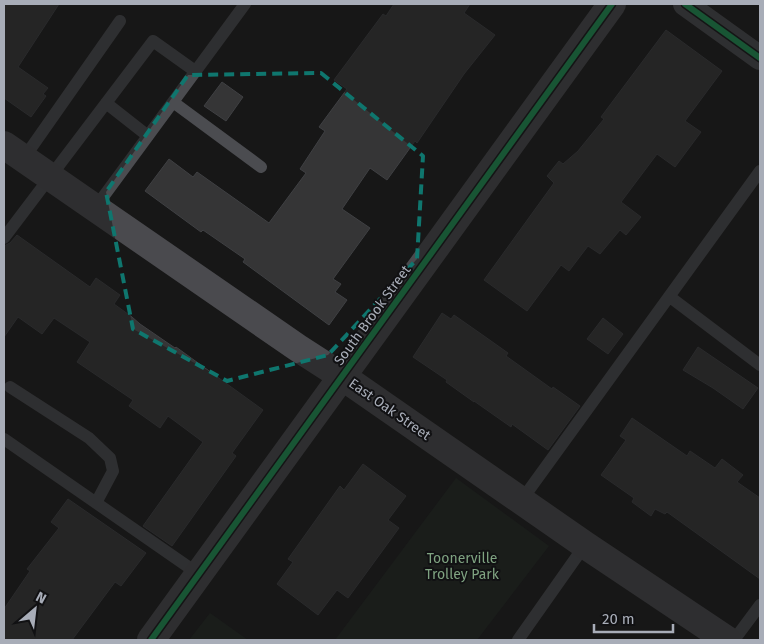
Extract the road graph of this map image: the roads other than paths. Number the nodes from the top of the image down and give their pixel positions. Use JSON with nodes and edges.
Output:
{"nodes":[{"id":1,"x":245,"y":4,"type":"edge"},
{"id":2,"x":612,"y":4,"type":"edge"},
{"id":3,"x":685,"y":4,"type":"edge"},
{"id":4,"x":120,"y":21,"type":"dead end"},
{"id":5,"x":760,"y":58,"type":"edge"},
{"id":6,"x":195,"y":71,"type":"junction"},
{"id":7,"x":173,"y":102,"type":"junction"},
{"id":8,"x":106,"y":103,"type":"junction"},
{"id":9,"x":148,"y":136,"type":"junction"},
{"id":10,"x":14,"y":151,"type":"edge"},
{"id":11,"x":261,"y":166,"type":"dead end"},
{"id":12,"x":760,"y":171,"type":"edge"},
{"id":13,"x":50,"y":177,"type":"junction"},
{"id":14,"x":95,"y":208,"type":"junction"},
{"id":15,"x":4,"y":238,"type":"edge"},
{"id":16,"x":670,"y":297,"type":"junction"},
{"id":17,"x":760,"y":365,"type":"edge"},
{"id":18,"x":343,"y":377,"type":"junction"},
{"id":19,"x":10,"y":387,"type":"dead end"},
{"id":20,"x":4,"y":439,"type":"edge"},
{"id":21,"x":521,"y":501,"type":"junction"},
{"id":22,"x":96,"y":503,"type":"junction"},
{"id":23,"x":586,"y":545,"type":"junction"},
{"id":24,"x":200,"y":575,"type":"junction"},
{"id":25,"x":760,"y":605,"type":"edge"},
{"id":26,"x":152,"y":640,"type":"edge"},
{"id":27,"x":518,"y":640,"type":"edge"},
{"id":28,"x":727,"y":640,"type":"edge"},
{"id":29,"x":734,"y":640,"type":"edge"}],
"edges":[{"from":1,"to":6,"type":"lane"},
{"from":2,"to":18,"type":"main road","name":"South Brook Street"},
{"from":3,"to":5,"type":"street"},
{"from":4,"to":10,"type":"lane"},
{"from":6,"to":7,"type":"lane"},
{"from":6,"to":8,"type":"lane"},
{"from":7,"to":9,"type":"lane"},
{"from":7,"to":11,"type":"lane"},
{"from":8,"to":9,"type":"lane"},
{"from":8,"to":13,"type":"lane"},
{"from":9,"to":14,"type":"lane"},
{"from":10,"to":13,"type":"main road","name":"East Oak Street"},
{"from":12,"to":16,"type":"lane"},
{"from":13,"to":14,"type":"main road","name":"East Oak Street"},
{"from":13,"to":15,"type":"lane"},
{"from":14,"to":18,"type":"main road","name":"East Oak Street"},
{"from":16,"to":17,"type":"lane"},
{"from":16,"to":21,"type":"lane"},
{"from":18,"to":21,"type":"main road","name":"East Oak Street"},
{"from":18,"to":24,"type":"main road","name":"South Brook Street"},
{"from":19,"to":22,"type":"lane"},
{"from":20,"to":22,"type":"lane"},
{"from":21,"to":23,"type":"main road","name":"East Oak Street"},
{"from":22,"to":24,"type":"lane"},
{"from":23,"to":27,"type":"lane"},
{"from":23,"to":28,"type":"main road","name":"East Oak Street"},
{"from":24,"to":26,"type":"main road","name":"South Brook Street"},
{"from":25,"to":29,"type":"lane"}]}
